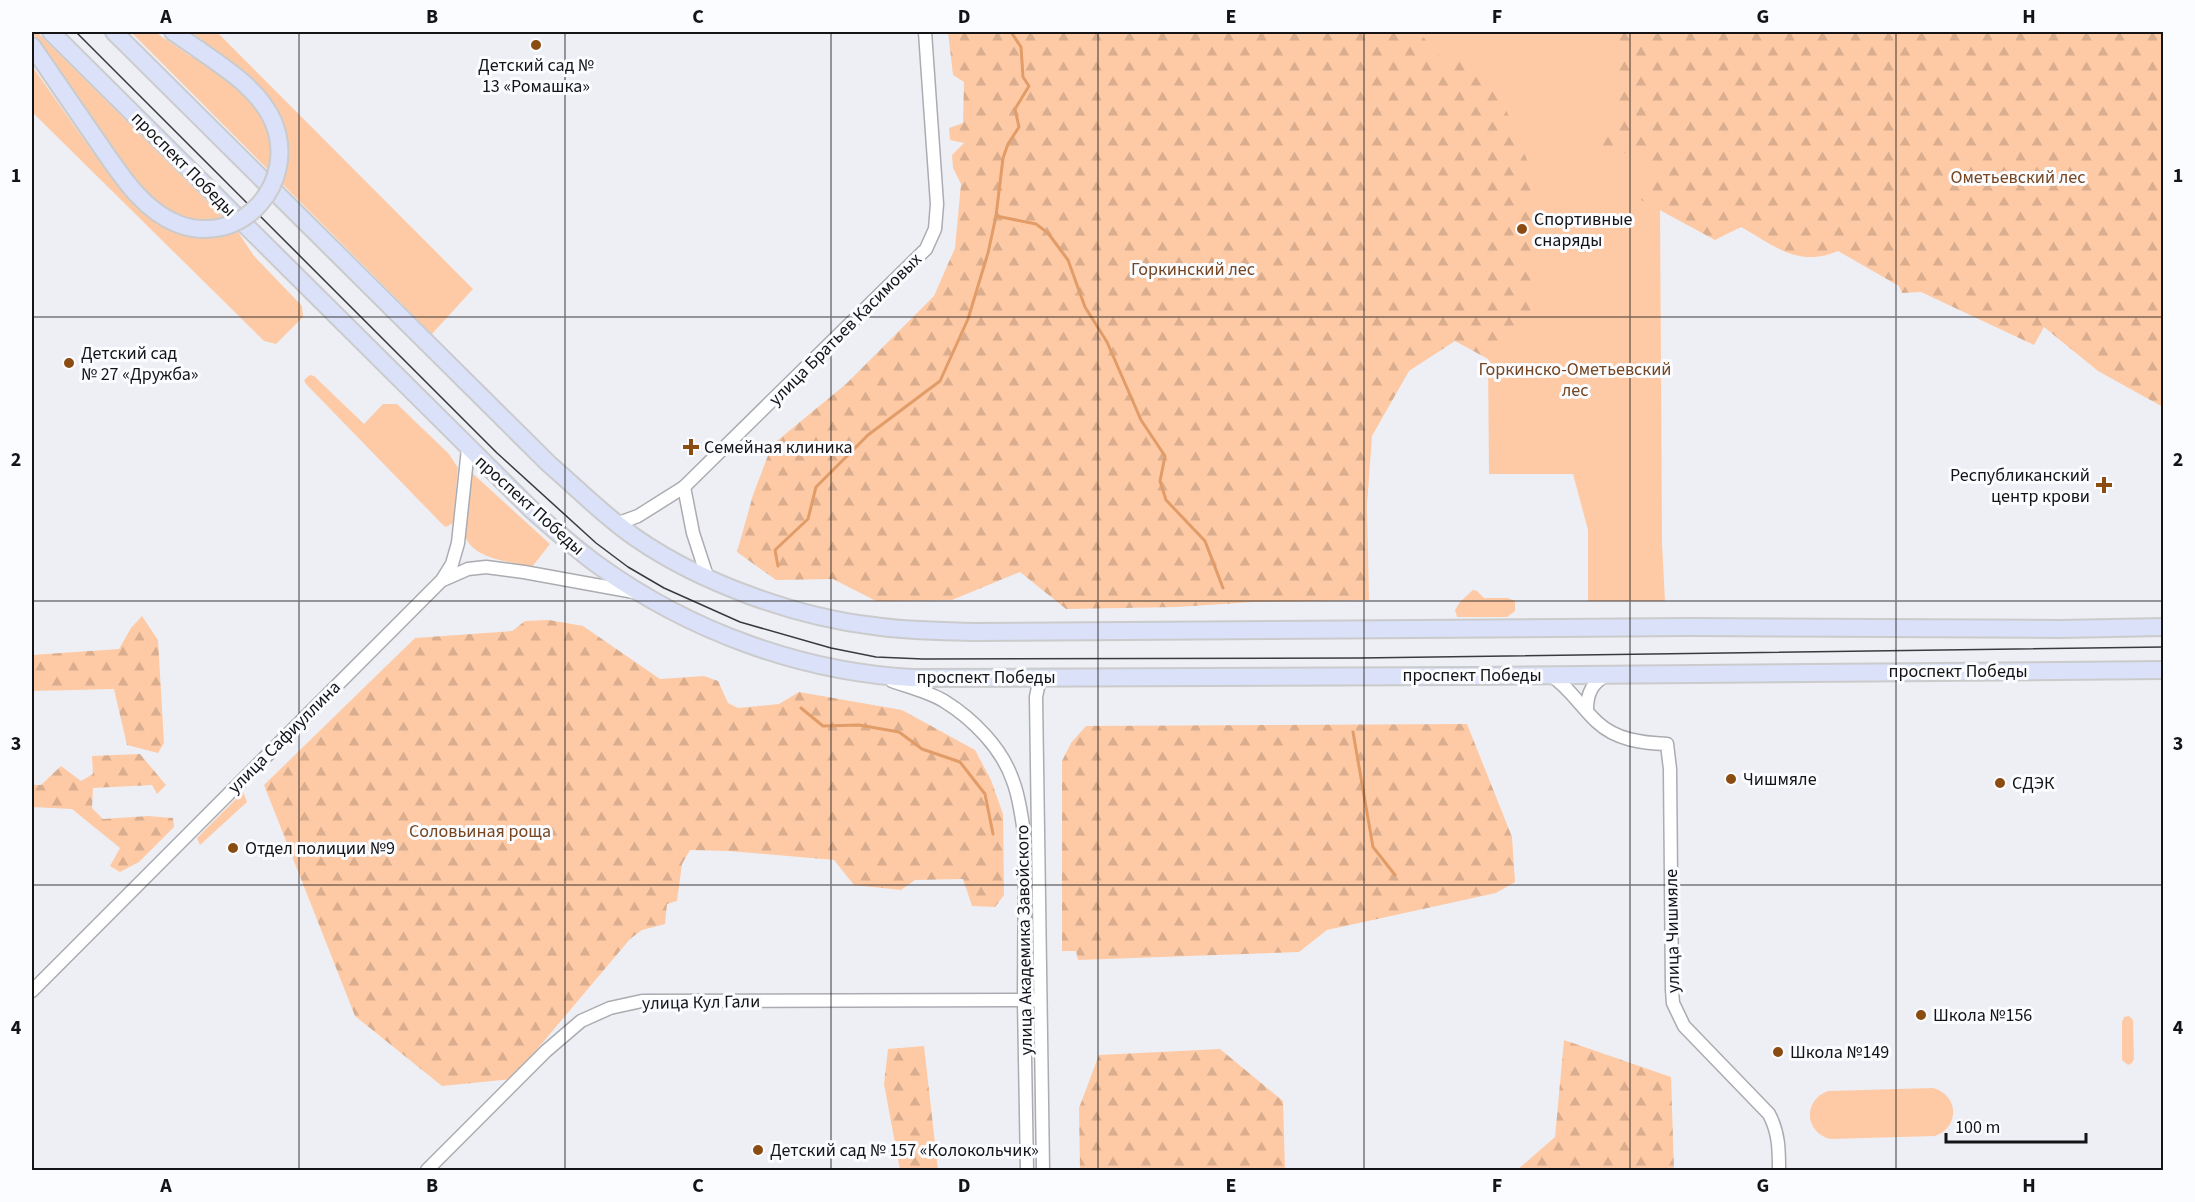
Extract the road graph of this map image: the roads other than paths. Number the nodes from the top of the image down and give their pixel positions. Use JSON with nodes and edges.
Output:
{"nodes":[{"id":1,"x":51,"y":32,"type":"edge"},
{"id":2,"x":114,"y":32,"type":"edge"},
{"id":3,"x":173,"y":32,"type":"edge"},
{"id":4,"x":925,"y":32,"type":"edge"},
{"id":5,"x":32,"y":46,"type":"edge"},
{"id":6,"x":468,"y":449,"type":"junction"},
{"id":7,"x":684,"y":487,"type":"junction"},
{"id":8,"x":616,"y":524,"type":"junction"},
{"id":9,"x":707,"y":576,"type":"junction"},
{"id":10,"x":442,"y":580,"type":"junction"},
{"id":11,"x":640,"y":593,"type":"junction"},
{"id":12,"x":2163,"y":627,"type":"edge"},
{"id":13,"x":2163,"y":670,"type":"edge"},
{"id":14,"x":1607,"y":674,"type":"junction"},
{"id":15,"x":1549,"y":675,"type":"junction"},
{"id":16,"x":879,"y":676,"type":"junction"},
{"id":17,"x":1043,"y":677,"type":"junction"},
{"id":18,"x":1587,"y":710,"type":"junction"},
{"id":19,"x":32,"y":991,"type":"edge"},
{"id":20,"x":1024,"y":1000,"type":"junction"},
{"id":21,"x":1040,"y":1000,"type":"junction"},
{"id":22,"x":427,"y":1170,"type":"edge"},
{"id":23,"x":1028,"y":1170,"type":"edge"},
{"id":24,"x":1043,"y":1170,"type":"edge"},
{"id":25,"x":1779,"y":1170,"type":"edge"}],
"edges":[{"from":1,"to":6,"type":"main road","name":"проспект Победы"},
{"from":2,"to":8,"type":"main road"},
{"from":3,"to":5,"type":"main road","bridge":true},
{"from":4,"to":7,"type":"street","name":"улица Братьев Касимовых"},
{"from":6,"to":10,"type":"street","name":"улица Сафиуллина"},
{"from":6,"to":11,"type":"main road","name":"проспект Победы"},
{"from":7,"to":8,"type":"street","name":"улица Братьев Касимовых"},
{"from":7,"to":9,"type":"street"},
{"from":8,"to":9,"type":"main road"},
{"from":9,"to":12,"type":"main road"},
{"from":10,"to":11,"type":"street"},
{"from":10,"to":19,"type":"street","name":"улица Сафиуллина"},
{"from":11,"to":16,"type":"main road","name":"проспект Победы"},
{"from":13,"to":14,"type":"main road","name":"проспект Победы"},
{"from":14,"to":15,"type":"main road","name":"проспект Победы"},
{"from":14,"to":18,"type":"street"},
{"from":15,"to":17,"type":"main road","name":"проспект Победы"},
{"from":15,"to":18,"type":"street","name":"улица Чишмяле"},
{"from":16,"to":17,"type":"main road","name":"проспект Победы"},
{"from":16,"to":20,"type":"street","name":"улица Академика Завойского"},
{"from":17,"to":21,"type":"street","name":"улица Академика Завойского"},
{"from":18,"to":25,"type":"street","name":"улица Чишмяле"},
{"from":20,"to":21,"type":"street","name":"улица Кул Гали"},
{"from":20,"to":22,"type":"street","name":"улица Кул Гали"},
{"from":20,"to":23,"type":"street","name":"улица Академика Завойского"},
{"from":21,"to":24,"type":"street","name":"улица Академика Завойского"}]}
